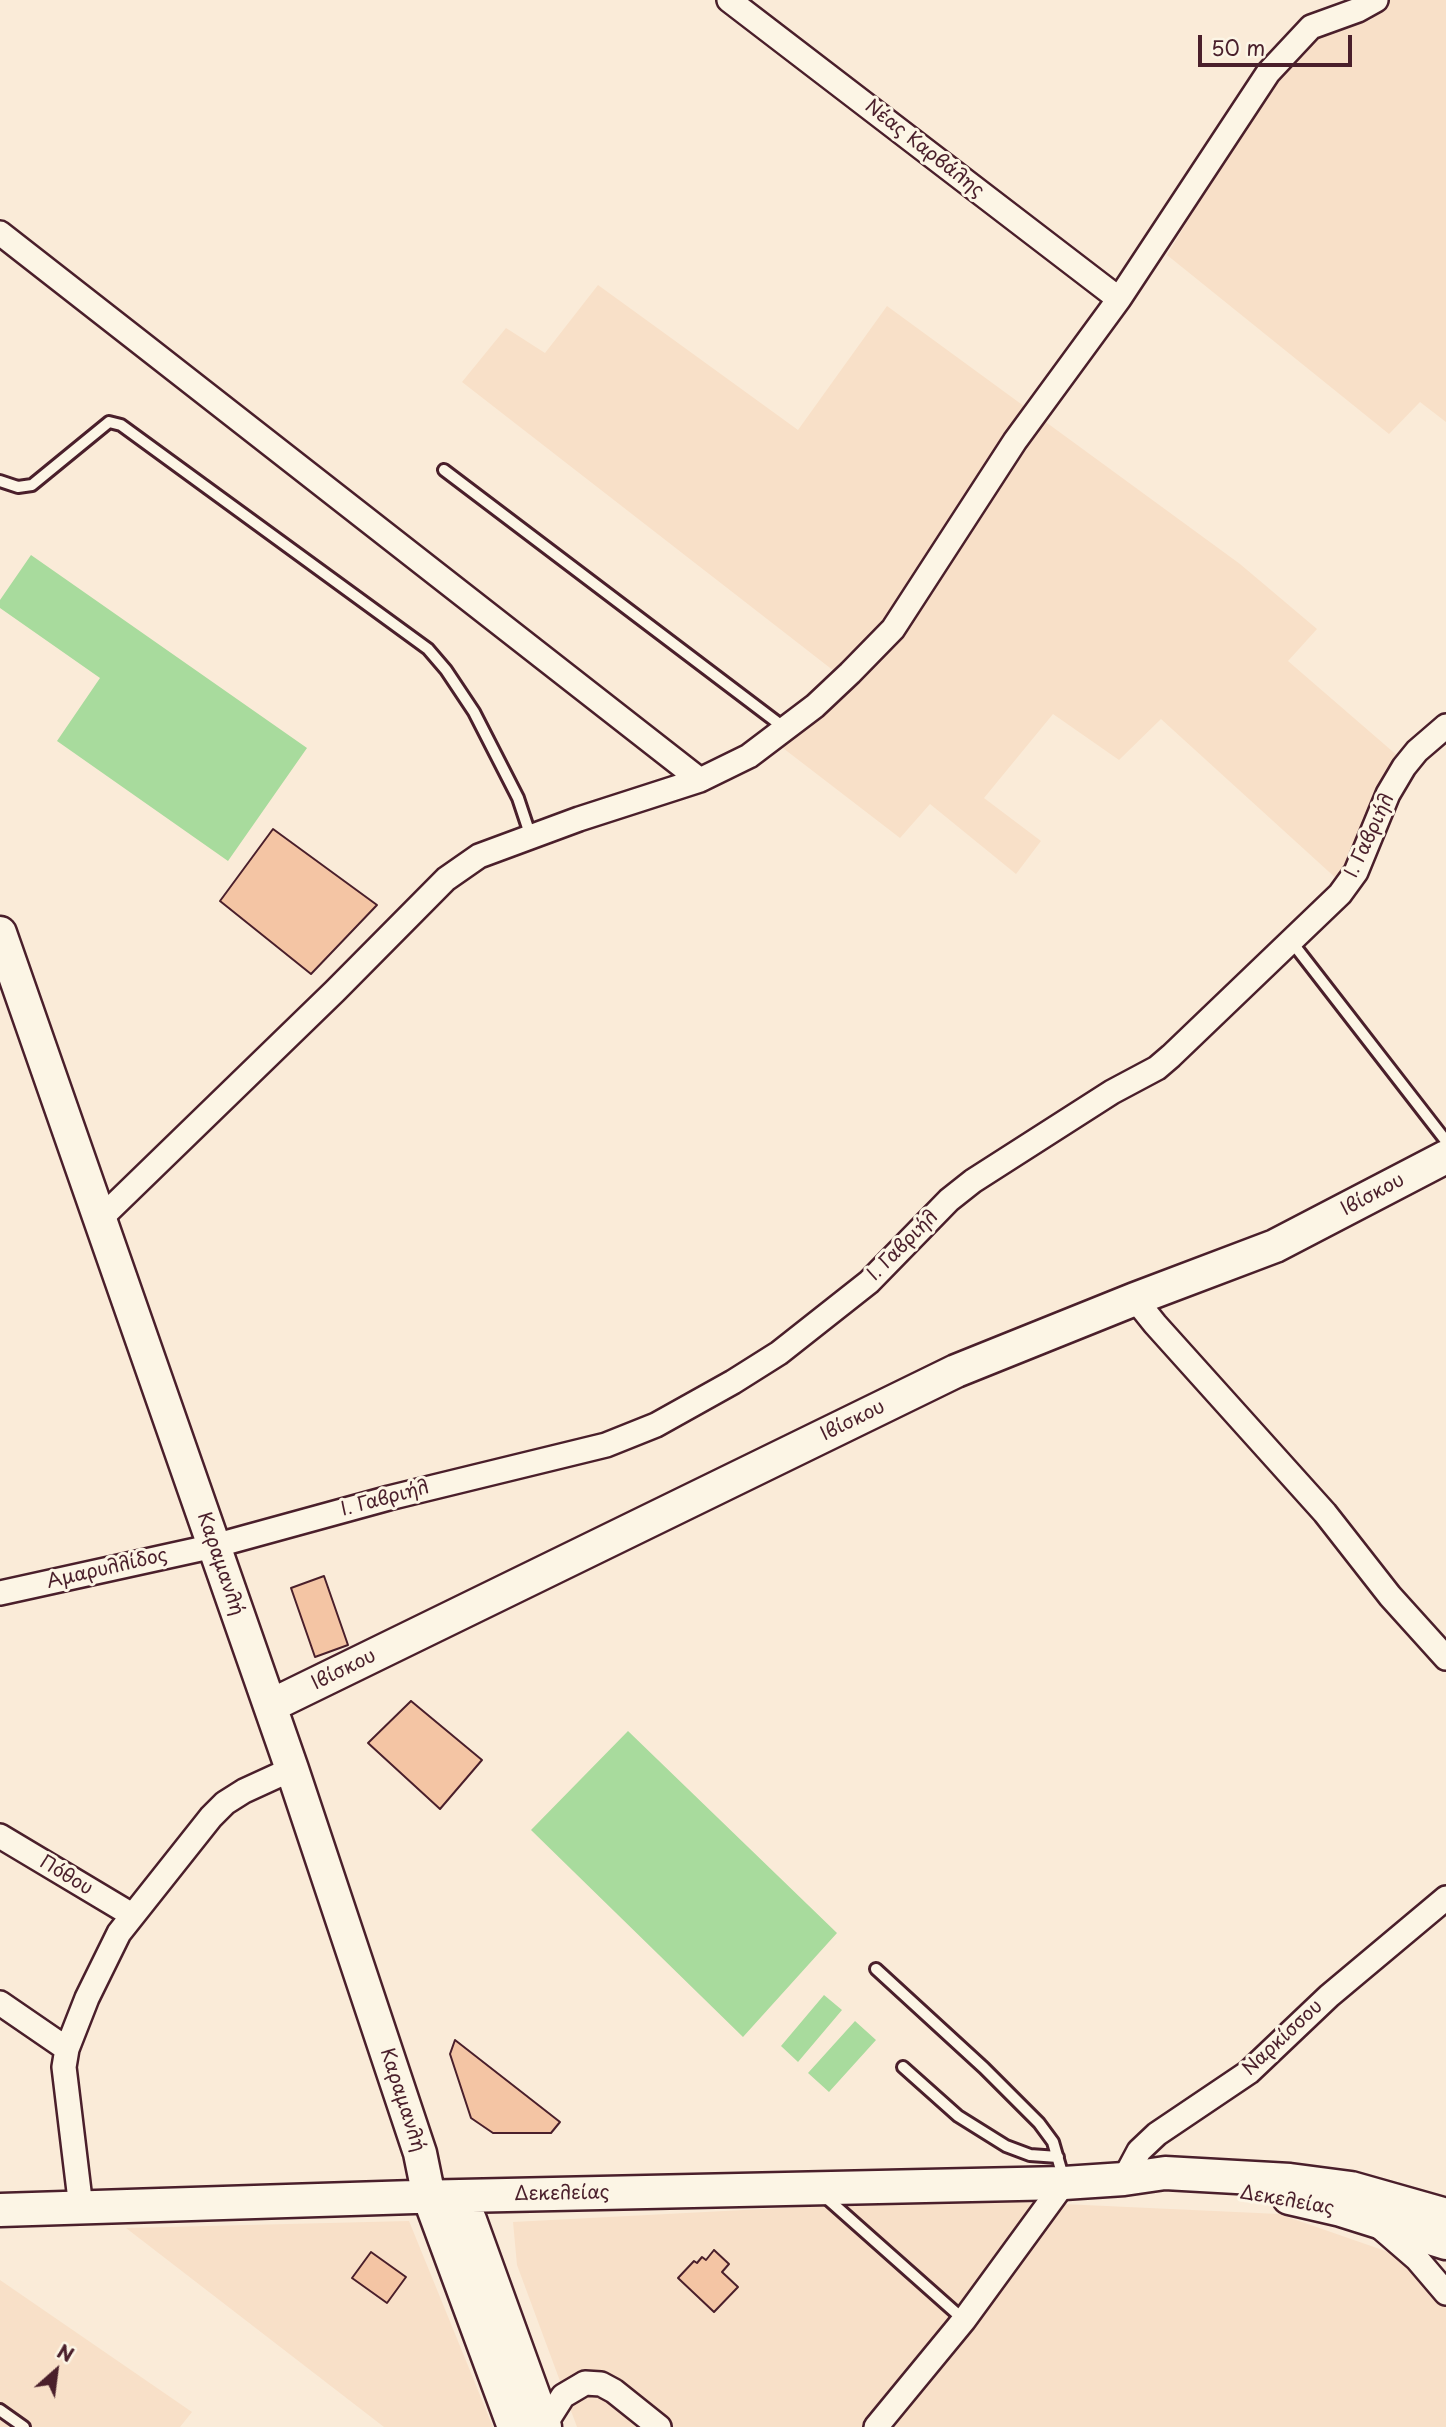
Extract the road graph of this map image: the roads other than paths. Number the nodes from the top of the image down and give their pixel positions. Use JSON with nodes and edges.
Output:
{"nodes":[{"id":1,"x":729,"y":0,"type":"edge"},
{"id":2,"x":1325,"y":0,"type":"edge"},
{"id":3,"x":1376,"y":0,"type":"edge"},
{"id":4,"x":1343,"y":15,"type":"junction"},
{"id":5,"x":0,"y":233,"type":"edge"},
{"id":6,"x":1119,"y":299,"type":"junction"},
{"id":7,"x":444,"y":470,"type":"dead end"},
{"id":8,"x":0,"y":481,"type":"edge"},
{"id":9,"x":1446,"y":726,"type":"edge"},
{"id":10,"x":786,"y":729,"type":"junction"},
{"id":11,"x":700,"y":780,"type":"junction"},
{"id":12,"x":531,"y":837,"type":"junction"},
{"id":13,"x":0,"y":933,"type":"edge"},
{"id":14,"x":1291,"y":941,"type":"junction"},
{"id":15,"x":1446,"y":1141,"type":"edge"},
{"id":16,"x":1446,"y":1157,"type":"edge"},
{"id":17,"x":100,"y":1219,"type":"junction"},
{"id":18,"x":1135,"y":1299,"type":"junction"},
{"id":19,"x":214,"y":1546,"type":"junction"},
{"id":20,"x":0,"y":1593,"type":"edge"},
{"id":21,"x":1446,"y":1658,"type":"edge"},
{"id":22,"x":270,"y":1706,"type":"junction"},
{"id":23,"x":292,"y":1769,"type":"junction"},
{"id":24,"x":0,"y":1836,"type":"edge"},
{"id":25,"x":1446,"y":1898,"type":"edge"},
{"id":26,"x":132,"y":1915,"type":"junction"},
{"id":27,"x":876,"y":1969,"type":"dead end"},
{"id":28,"x":0,"y":2003,"type":"edge"},
{"id":29,"x":67,"y":2049,"type":"junction"},
{"id":30,"x":903,"y":2067,"type":"dead end"},
{"id":31,"x":1061,"y":2170,"type":"junction"},
{"id":32,"x":1124,"y":2179,"type":"junction"},
{"id":33,"x":814,"y":2188,"type":"junction"},
{"id":34,"x":429,"y":2197,"type":"junction"},
{"id":35,"x":81,"y":2208,"type":"junction"},
{"id":36,"x":0,"y":2210,"type":"edge"},
{"id":37,"x":1446,"y":2215,"type":"edge"},
{"id":38,"x":1369,"y":2218,"type":"junction"},
{"id":39,"x":1446,"y":2243,"type":"edge"},
{"id":40,"x":1446,"y":2293,"type":"edge"},
{"id":41,"x":964,"y":2320,"type":"junction"},
{"id":42,"x":0,"y":2410,"type":"edge"},
{"id":43,"x":24,"y":2427,"type":"edge"},
{"id":44,"x":514,"y":2427,"type":"edge"},
{"id":45,"x":545,"y":2427,"type":"edge"},
{"id":46,"x":659,"y":2427,"type":"edge"},
{"id":47,"x":876,"y":2427,"type":"edge"}],
"edges":[{"from":1,"to":6,"type":"street","name":"Νέας Καρβάλης"},
{"from":2,"to":4,"type":"street"},
{"from":3,"to":4,"type":"street"},
{"from":4,"to":6,"type":"street"},
{"from":5,"to":11,"type":"street"},
{"from":6,"to":10,"type":"street"},
{"from":7,"to":10,"type":"lane"},
{"from":8,"to":12,"type":"lane"},
{"from":9,"to":14,"type":"street","name":"Ι. Γαβριήλ"},
{"from":10,"to":11,"type":"street"},
{"from":11,"to":12,"type":"street"},
{"from":12,"to":17,"type":"street"},
{"from":13,"to":17,"type":"main road","name":"Καραμανλή"},
{"from":14,"to":15,"type":"lane"},
{"from":14,"to":19,"type":"street","name":"Ι. Γαβριήλ"},
{"from":16,"to":18,"type":"main road","name":"Ιβίσκου"},
{"from":17,"to":19,"type":"main road","name":"Καραμανλή"},
{"from":18,"to":21,"type":"street"},
{"from":18,"to":22,"type":"main road","name":"Ιβίσκου"},
{"from":19,"to":20,"type":"street","name":"Αμαρυλλίδος"},
{"from":19,"to":22,"type":"main road","name":"Καραμανλή"},
{"from":22,"to":23,"type":"main road","name":"Καραμανλή"},
{"from":23,"to":26,"type":"street"},
{"from":23,"to":34,"type":"main road","name":"Καραμανλή"},
{"from":24,"to":26,"type":"street","name":"Πόθου"},
{"from":25,"to":32,"type":"street","name":"Ναρκίσσου"},
{"from":26,"to":29,"type":"street"},
{"from":27,"to":31,"type":"lane"},
{"from":28,"to":29,"type":"street"},
{"from":29,"to":35,"type":"street"},
{"from":30,"to":31,"type":"lane"},
{"from":31,"to":32,"type":"main road","name":"Δεκελείας"},
{"from":31,"to":33,"type":"main road","name":"Δεκελείας"},
{"from":31,"to":41,"type":"street"},
{"from":32,"to":37,"type":"main road","name":"Δεκελείας"},
{"from":32,"to":38,"type":"main road","name":"Δεκελείας"},
{"from":33,"to":34,"type":"main road","name":"Δεκελείας"},
{"from":33,"to":41,"type":"lane"},
{"from":34,"to":35,"type":"main road","name":"Δεκελείας"},
{"from":34,"to":44,"type":"main road","name":"Καραμανλή"},
{"from":34,"to":45,"type":"main road"},
{"from":35,"to":36,"type":"main road","name":"Δεκελείας"},
{"from":38,"to":39,"type":"main road","name":"Δεκελείας"},
{"from":38,"to":40,"type":"street"},
{"from":41,"to":47,"type":"street"},
{"from":42,"to":43,"type":"lane"},
{"from":45,"to":46,"type":"street"}]}
